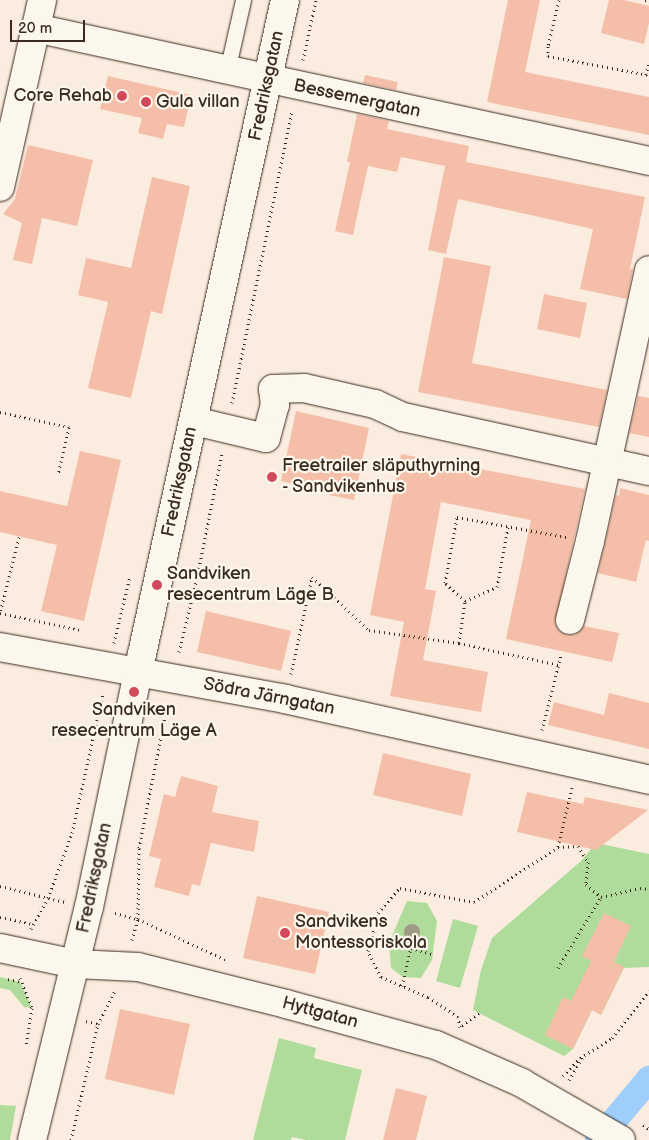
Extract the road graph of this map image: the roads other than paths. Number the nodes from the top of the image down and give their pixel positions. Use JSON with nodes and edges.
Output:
{"nodes":[{"id":1,"x":42,"y":0,"type":"edge"},
{"id":2,"x":243,"y":0,"type":"edge"},
{"id":3,"x":285,"y":0,"type":"edge"},
{"id":4,"x":35,"y":28,"type":"junction"},
{"id":5,"x":227,"y":71,"type":"junction"},
{"id":6,"x":269,"y":80,"type":"junction"},
{"id":7,"x":649,"y":161,"type":"edge"},
{"id":8,"x":0,"y":187,"type":"edge"},
{"id":9,"x":649,"y":270,"type":"edge"},
{"id":10,"x":194,"y":421,"type":"junction"},
{"id":11,"x":607,"y":462,"type":"junction"},
{"id":12,"x":649,"y":471,"type":"edge"},
{"id":13,"x":570,"y":620,"type":"dead end"},
{"id":14,"x":0,"y":647,"type":"edge"},
{"id":15,"x":138,"y":672,"type":"junction"},
{"id":16,"x":649,"y":780,"type":"edge"},
{"id":17,"x":10,"y":950,"type":"edge"},
{"id":18,"x":76,"y":964,"type":"junction"},
{"id":19,"x":32,"y":1140,"type":"edge"},
{"id":20,"x":45,"y":1140,"type":"edge"},
{"id":21,"x":621,"y":1140,"type":"edge"}],
"edges":[{"from":1,"to":4,"type":"street"},
{"from":2,"to":5,"type":"lane"},
{"from":3,"to":6,"type":"street","name":"Fredriksgatan"},
{"from":4,"to":5,"type":"street","name":"Bessemergatan"},
{"from":4,"to":8,"type":"street"},
{"from":5,"to":6,"type":"street","name":"Bessemergatan"},
{"from":6,"to":7,"type":"street","name":"Bessemergatan"},
{"from":6,"to":10,"type":"street","name":"Fredriksgatan"},
{"from":9,"to":11,"type":"street"},
{"from":10,"to":11,"type":"street"},
{"from":10,"to":15,"type":"street","name":"Fredriksgatan"},
{"from":11,"to":12,"type":"street"},
{"from":11,"to":13,"type":"street"},
{"from":14,"to":15,"type":"street","name":"Södra Järngatan"},
{"from":15,"to":16,"type":"street","name":"Södra Järngatan"},
{"from":15,"to":18,"type":"street","name":"Fredriksgatan"},
{"from":17,"to":18,"type":"street","name":"Hyttgatan"},
{"from":18,"to":19,"type":"street","name":"Fredriksgatan"},
{"from":18,"to":20,"type":"street","name":"Fredriksgatan"},
{"from":18,"to":21,"type":"street","name":"Hyttgatan"}]}
